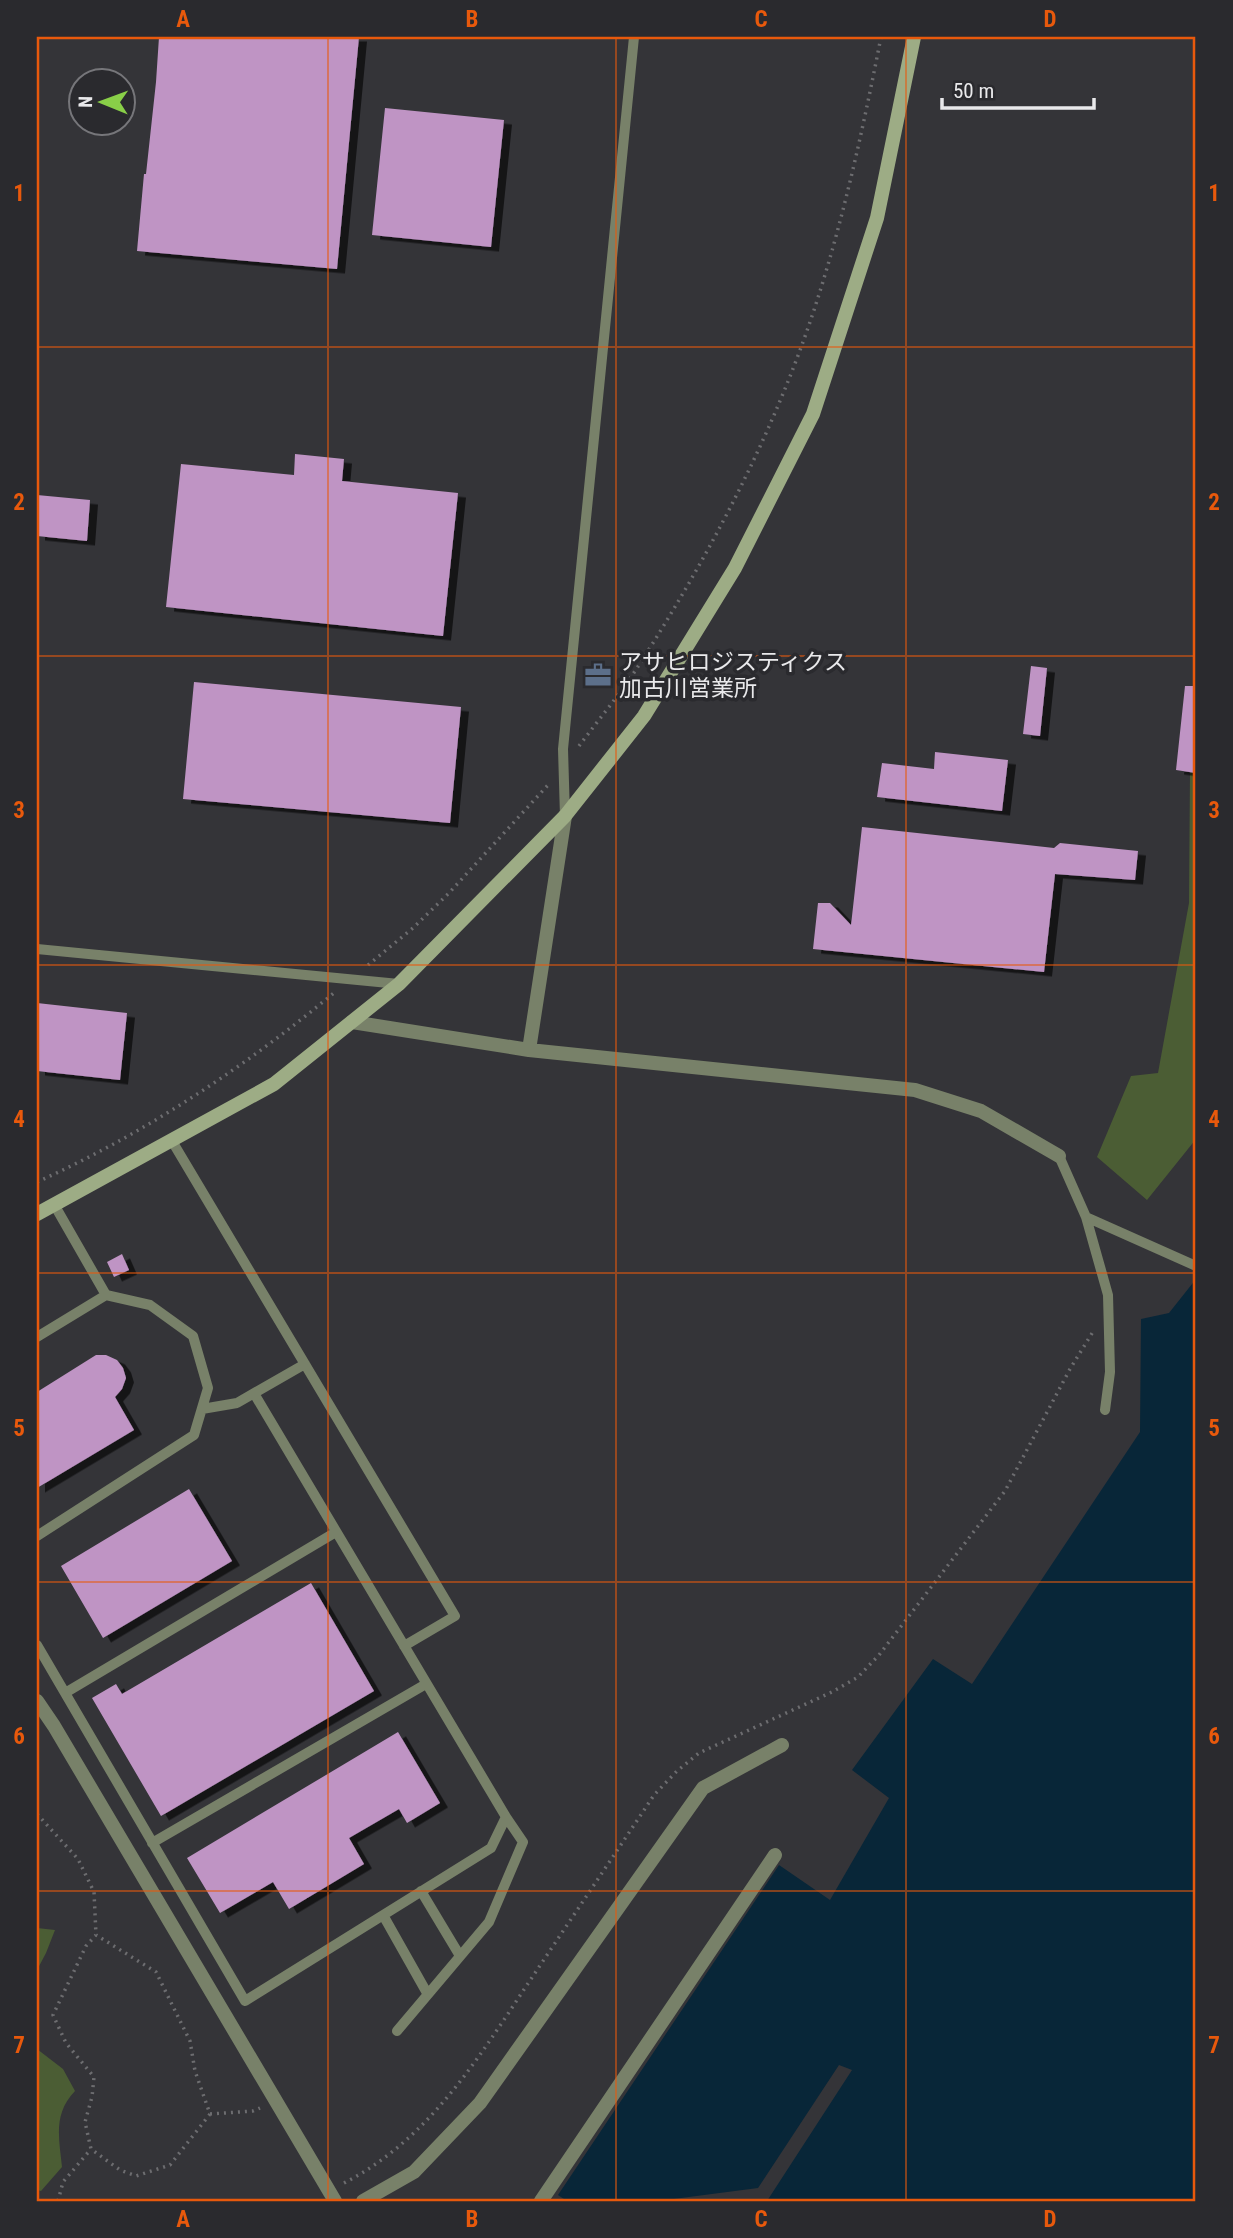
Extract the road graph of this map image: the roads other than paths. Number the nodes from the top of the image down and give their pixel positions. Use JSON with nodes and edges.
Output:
{"nodes":[{"id":1,"x":634,"y":37,"type":"edge"},
{"id":2,"x":915,"y":37,"type":"edge"},
{"id":3,"x":565,"y":816,"type":"junction"},
{"id":4,"x":37,"y":949,"type":"edge"},
{"id":5,"x":399,"y":984,"type":"junction"},
{"id":6,"x":352,"y":1022,"type":"junction"},
{"id":7,"x":529,"y":1050,"type":"junction"},
{"id":8,"x":172,"y":1142,"type":"junction"},
{"id":9,"x":1059,"y":1156,"type":"joint"},
{"id":10,"x":55,"y":1206,"type":"junction"},
{"id":11,"x":37,"y":1214,"type":"edge"},
{"id":12,"x":1086,"y":1217,"type":"junction"},
{"id":13,"x":1196,"y":1266,"type":"edge"},
{"id":14,"x":106,"y":1295,"type":"junction"},
{"id":15,"x":37,"y":1337,"type":"edge"},
{"id":16,"x":305,"y":1364,"type":"junction"},
{"id":17,"x":255,"y":1395,"type":"junction"},
{"id":18,"x":202,"y":1409,"type":"junction"},
{"id":19,"x":1105,"y":1410,"type":"dead end"},
{"id":20,"x":336,"y":1532,"type":"junction"},
{"id":21,"x":37,"y":1536,"type":"edge"},
{"id":22,"x":37,"y":1645,"type":"edge"},
{"id":23,"x":404,"y":1646,"type":"junction"},
{"id":24,"x":426,"y":1684,"type":"junction"},
{"id":25,"x":65,"y":1693,"type":"junction"},
{"id":26,"x":37,"y":1701,"type":"edge"},
{"id":27,"x":782,"y":1745,"type":"dead end"},
{"id":28,"x":506,"y":1817,"type":"junction"},
{"id":29,"x":152,"y":1843,"type":"junction"},
{"id":30,"x":775,"y":1855,"type":"dead end"},
{"id":31,"x":421,"y":1891,"type":"junction"},
{"id":32,"x":383,"y":1915,"type":"junction"},
{"id":33,"x":460,"y":1956,"type":"junction"},
{"id":34,"x":427,"y":1993,"type":"junction"},
{"id":35,"x":397,"y":2031,"type":"dead end"},
{"id":36,"x":335,"y":2201,"type":"edge"},
{"id":37,"x":363,"y":2201,"type":"edge"},
{"id":38,"x":541,"y":2201,"type":"edge"}],
"edges":[{"from":1,"to":3,"type":"lane"},
{"from":2,"to":3,"type":"street"},
{"from":3,"to":5,"type":"street"},
{"from":3,"to":7,"type":"street"},
{"from":4,"to":5,"type":"lane"},
{"from":5,"to":6,"type":"street"},
{"from":6,"to":7,"type":"street"},
{"from":6,"to":8,"type":"street"},
{"from":7,"to":9,"type":"street"},
{"from":8,"to":10,"type":"street"},
{"from":8,"to":16,"type":"lane"},
{"from":9,"to":12,"type":"lane"},
{"from":10,"to":11,"type":"street"},
{"from":10,"to":14,"type":"lane"},
{"from":12,"to":13,"type":"lane"},
{"from":12,"to":19,"type":"lane"},
{"from":14,"to":15,"type":"lane"},
{"from":14,"to":18,"type":"lane"},
{"from":16,"to":17,"type":"lane"},
{"from":16,"to":23,"type":"lane"},
{"from":17,"to":18,"type":"lane"},
{"from":17,"to":20,"type":"lane"},
{"from":18,"to":21,"type":"lane"},
{"from":20,"to":23,"type":"lane"},
{"from":20,"to":25,"type":"lane"},
{"from":22,"to":25,"type":"lane"},
{"from":23,"to":24,"type":"lane"},
{"from":24,"to":28,"type":"lane"},
{"from":24,"to":29,"type":"lane"},
{"from":25,"to":29,"type":"lane"},
{"from":26,"to":36,"type":"street"},
{"from":27,"to":37,"type":"street"},
{"from":28,"to":31,"type":"lane"},
{"from":28,"to":33,"type":"lane"},
{"from":29,"to":32,"type":"lane"},
{"from":30,"to":38,"type":"street"},
{"from":31,"to":32,"type":"lane"},
{"from":31,"to":33,"type":"lane"},
{"from":32,"to":34,"type":"lane"},
{"from":33,"to":34,"type":"lane"},
{"from":34,"to":35,"type":"lane"}]}
